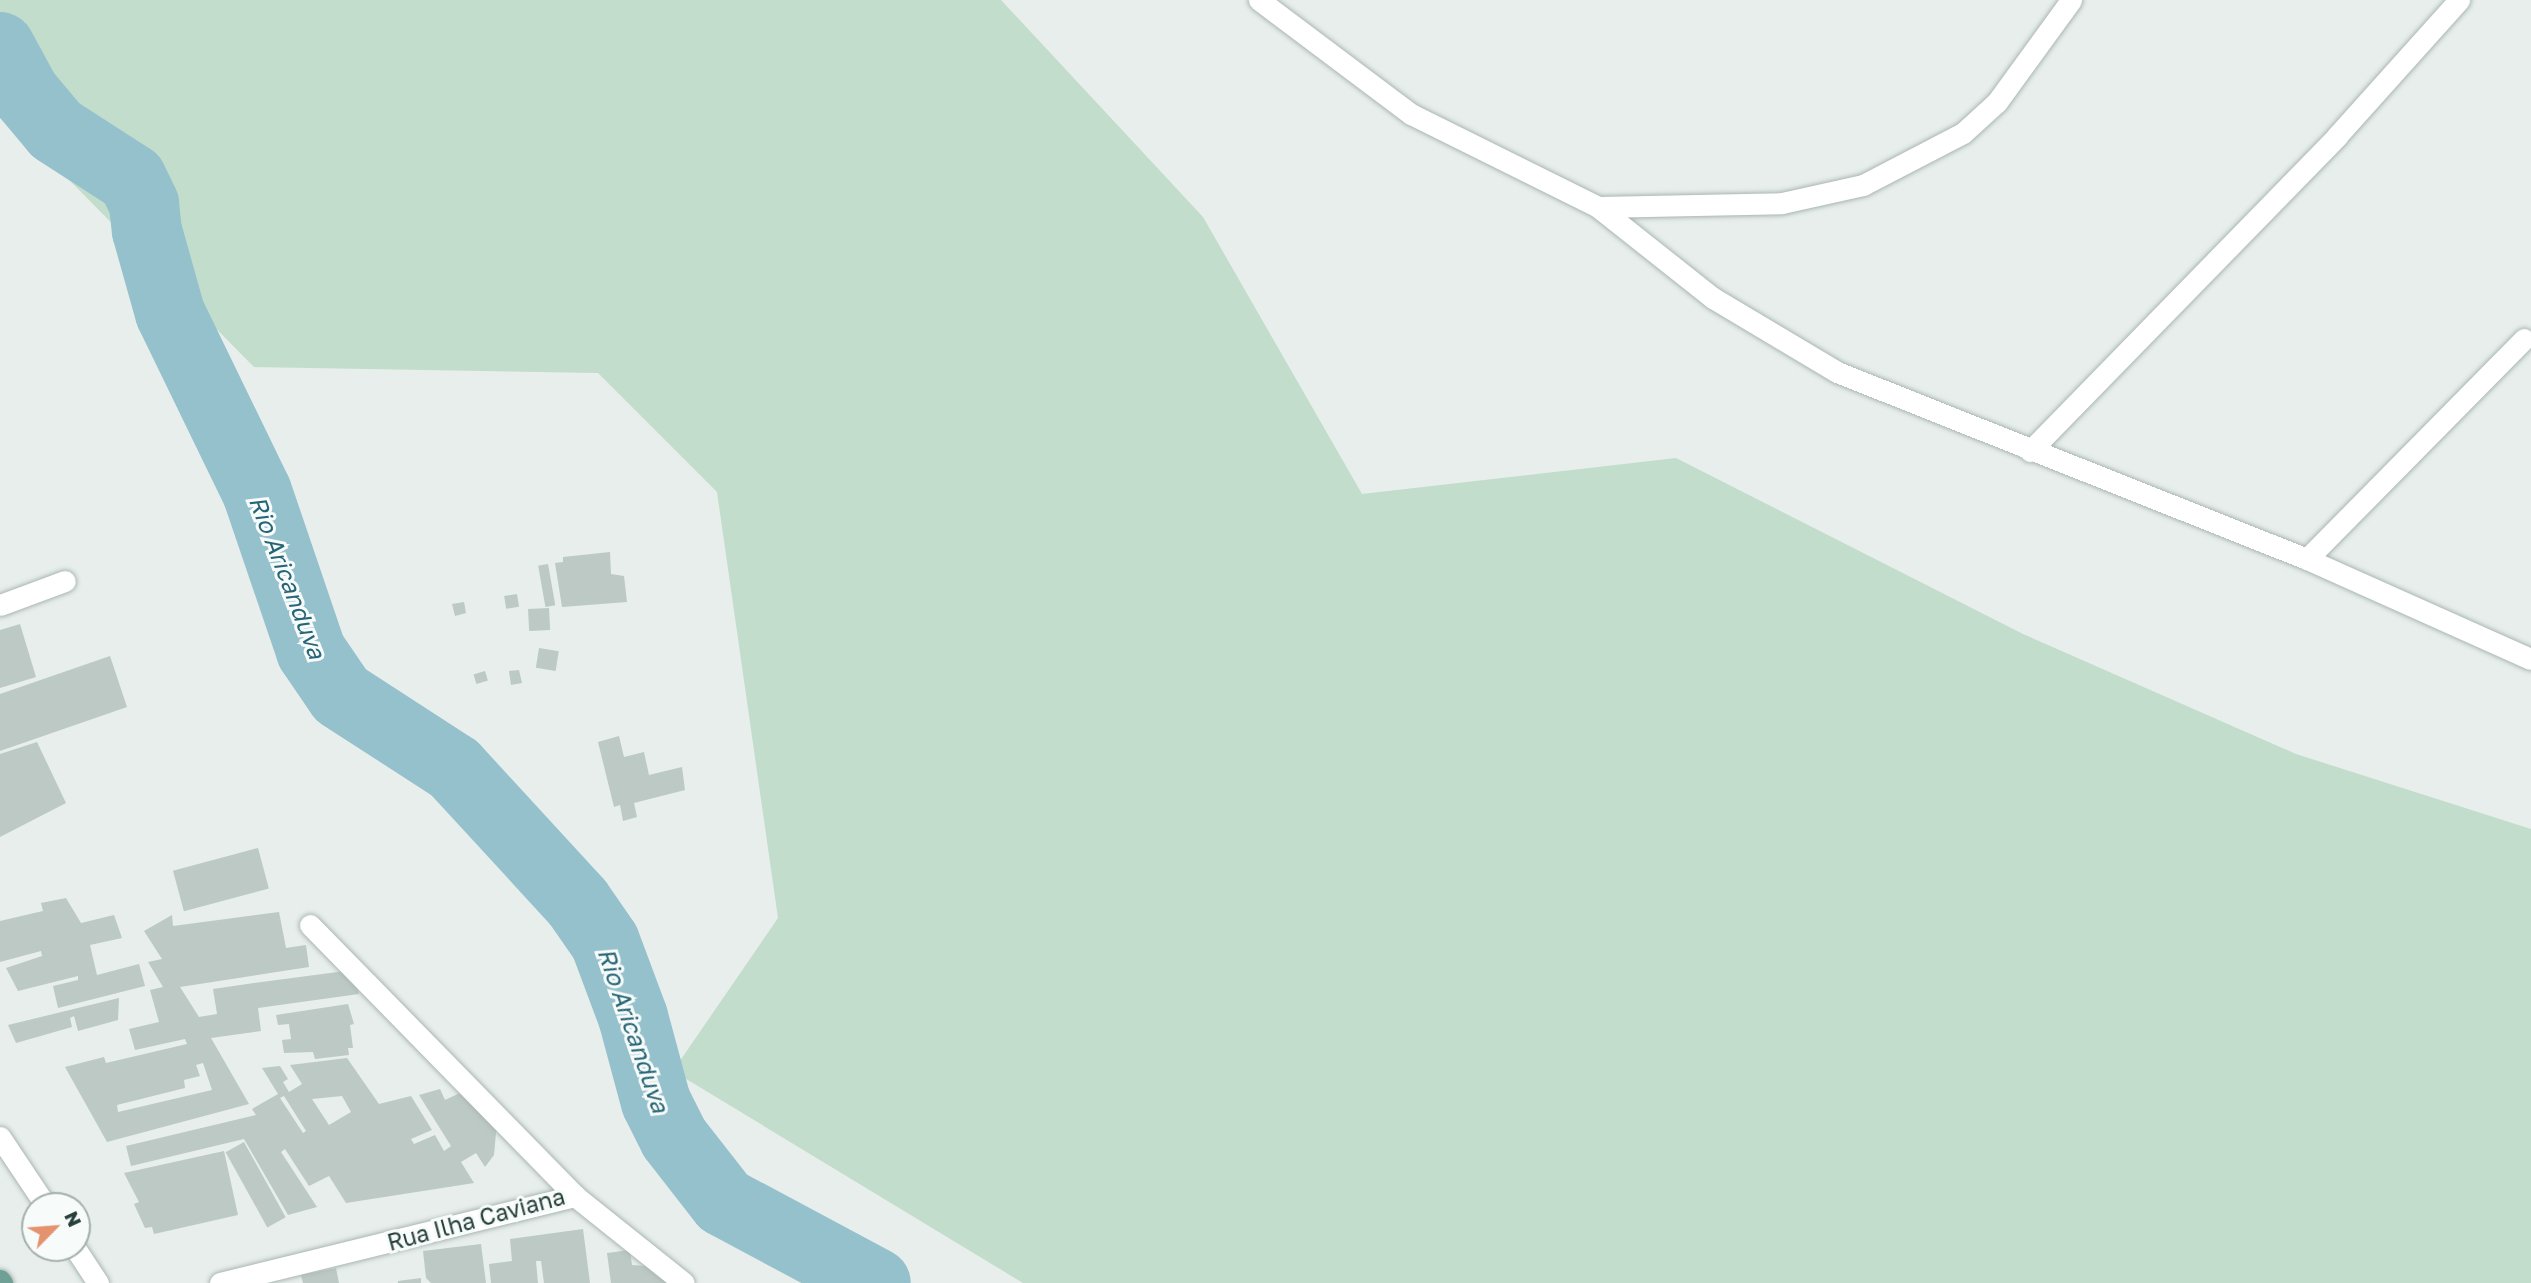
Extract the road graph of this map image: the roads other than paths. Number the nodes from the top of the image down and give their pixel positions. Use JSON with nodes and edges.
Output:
{"nodes":[{"id":1,"x":1259,"y":0,"type":"edge"},
{"id":2,"x":2071,"y":0,"type":"edge"},
{"id":3,"x":2459,"y":0,"type":"edge"},
{"id":4,"x":1598,"y":207,"type":"junction"},
{"id":5,"x":2524,"y":339,"type":"dead end"},
{"id":6,"x":2031,"y":452,"type":"junction"},
{"id":7,"x":2307,"y":559,"type":"junction"},
{"id":8,"x":65,"y":581,"type":"dead end"},
{"id":9,"x":0,"y":604,"type":"edge"},
{"id":10,"x":2531,"y":659,"type":"edge"},
{"id":11,"x":310,"y":925,"type":"dead end"},
{"id":12,"x":0,"y":1137,"type":"edge"},
{"id":13,"x":37,"y":1192,"type":"edge"},
{"id":14,"x":575,"y":1196,"type":"junction"},
{"id":15,"x":84,"y":1262,"type":"edge"},
{"id":16,"x":98,"y":1283,"type":"edge"},
{"id":17,"x":220,"y":1283,"type":"edge"},
{"id":18,"x":684,"y":1283,"type":"edge"}],
"edges":[{"from":1,"to":4,"type":"street"},
{"from":2,"to":4,"type":"street"},
{"from":3,"to":6,"type":"street"},
{"from":4,"to":6,"type":"street"},
{"from":5,"to":7,"type":"street"},
{"from":6,"to":7,"type":"street"},
{"from":7,"to":10,"type":"street"},
{"from":8,"to":9,"type":"street"},
{"from":11,"to":14,"type":"street","name":"Rua Ilha Caviana"},
{"from":12,"to":13,"type":"street"},
{"from":14,"to":17,"type":"street","name":"Rua Ilha Caviana"},
{"from":14,"to":18,"type":"street"},
{"from":15,"to":16,"type":"street"}]}
